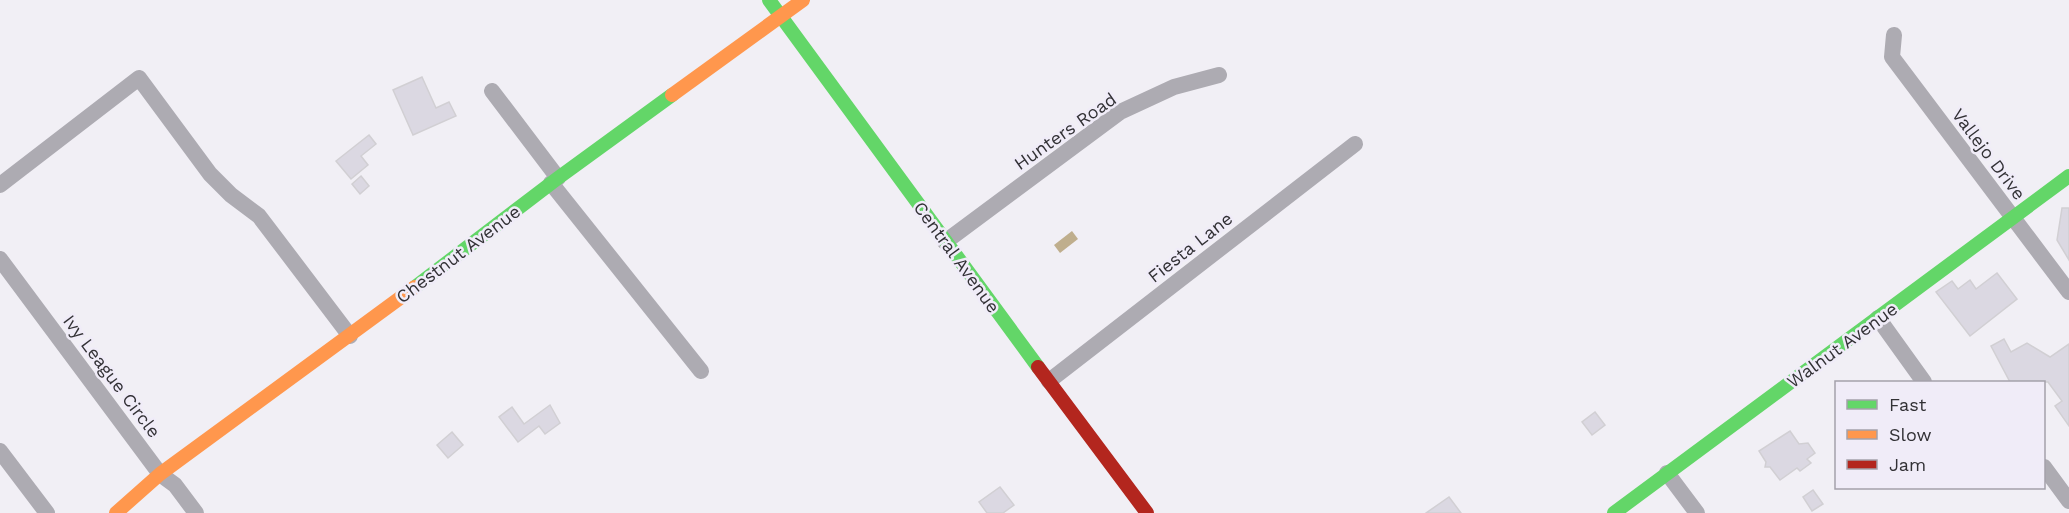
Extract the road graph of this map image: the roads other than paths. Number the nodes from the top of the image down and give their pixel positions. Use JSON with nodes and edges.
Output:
{"nodes":[{"id":1,"x":769,"y":0,"type":"edge"},
{"id":2,"x":803,"y":0,"type":"edge"},
{"id":3,"x":781,"y":16,"type":"junction"},
{"id":4,"x":1894,"y":35,"type":"dead end"},
{"id":5,"x":1220,"y":75,"type":"dead end"},
{"id":6,"x":492,"y":91,"type":"dead end"},
{"id":7,"x":1355,"y":144,"type":"dead end"},
{"id":8,"x":2069,"y":176,"type":"edge"},
{"id":9,"x":555,"y":180,"type":"junction"},
{"id":10,"x":0,"y":185,"type":"edge"},
{"id":11,"x":2012,"y":217,"type":"junction"},
{"id":12,"x":945,"y":242,"type":"junction"},
{"id":13,"x":0,"y":259,"type":"edge"},
{"id":14,"x":2069,"y":292,"type":"edge"},
{"id":15,"x":1878,"y":318,"type":"junction"},
{"id":16,"x":351,"y":336,"type":"junction"},
{"id":17,"x":701,"y":371,"type":"dead end"},
{"id":18,"x":1049,"y":381,"type":"junction"},
{"id":19,"x":1923,"y":381,"type":"edge"},
{"id":20,"x":0,"y":451,"type":"edge"},
{"id":21,"x":2045,"y":470,"type":"edge"},
{"id":22,"x":1667,"y":473,"type":"junction"},
{"id":23,"x":160,"y":474,"type":"junction"},
{"id":24,"x":2069,"y":501,"type":"edge"},
{"id":25,"x":47,"y":513,"type":"edge"},
{"id":26,"x":116,"y":513,"type":"edge"},
{"id":27,"x":196,"y":513,"type":"edge"},
{"id":28,"x":1147,"y":513,"type":"edge"},
{"id":29,"x":1614,"y":513,"type":"edge"},
{"id":30,"x":1697,"y":513,"type":"edge"}],
"edges":[{"from":1,"to":3,"type":"street","name":"Central Avenue"},
{"from":2,"to":3,"type":"street","name":"Chestnut Avenue"},
{"from":3,"to":9,"type":"street","name":"Chestnut Avenue"},
{"from":3,"to":12,"type":"street","name":"Central Avenue"},
{"from":4,"to":11,"type":"street","name":"Vallejo Drive"},
{"from":5,"to":12,"type":"street","name":"Hunters Road"},
{"from":6,"to":9,"type":"street"},
{"from":7,"to":18,"type":"street","name":"Fiesta Lane"},
{"from":8,"to":11,"type":"street","name":"Walnut Avenue"},
{"from":9,"to":16,"type":"street","name":"Chestnut Avenue"},
{"from":9,"to":17,"type":"street"},
{"from":10,"to":16,"type":"street"},
{"from":11,"to":14,"type":"street","name":"Vallejo Drive"},
{"from":11,"to":15,"type":"street","name":"Walnut Avenue"},
{"from":12,"to":18,"type":"street","name":"Central Avenue"},
{"from":13,"to":23,"type":"street","name":"Ivy League Circle"},
{"from":15,"to":19,"type":"street"},
{"from":15,"to":22,"type":"street","name":"Walnut Avenue"},
{"from":16,"to":23,"type":"street","name":"Chestnut Avenue"},
{"from":18,"to":28,"type":"street","name":"Central Avenue"},
{"from":20,"to":25,"type":"street"},
{"from":21,"to":24,"type":"street"},
{"from":22,"to":29,"type":"street","name":"Walnut Avenue"},
{"from":22,"to":30,"type":"street"},
{"from":23,"to":26,"type":"street","name":"Chestnut Avenue"},
{"from":23,"to":27,"type":"street","name":"Ivy League Circle"}]}
